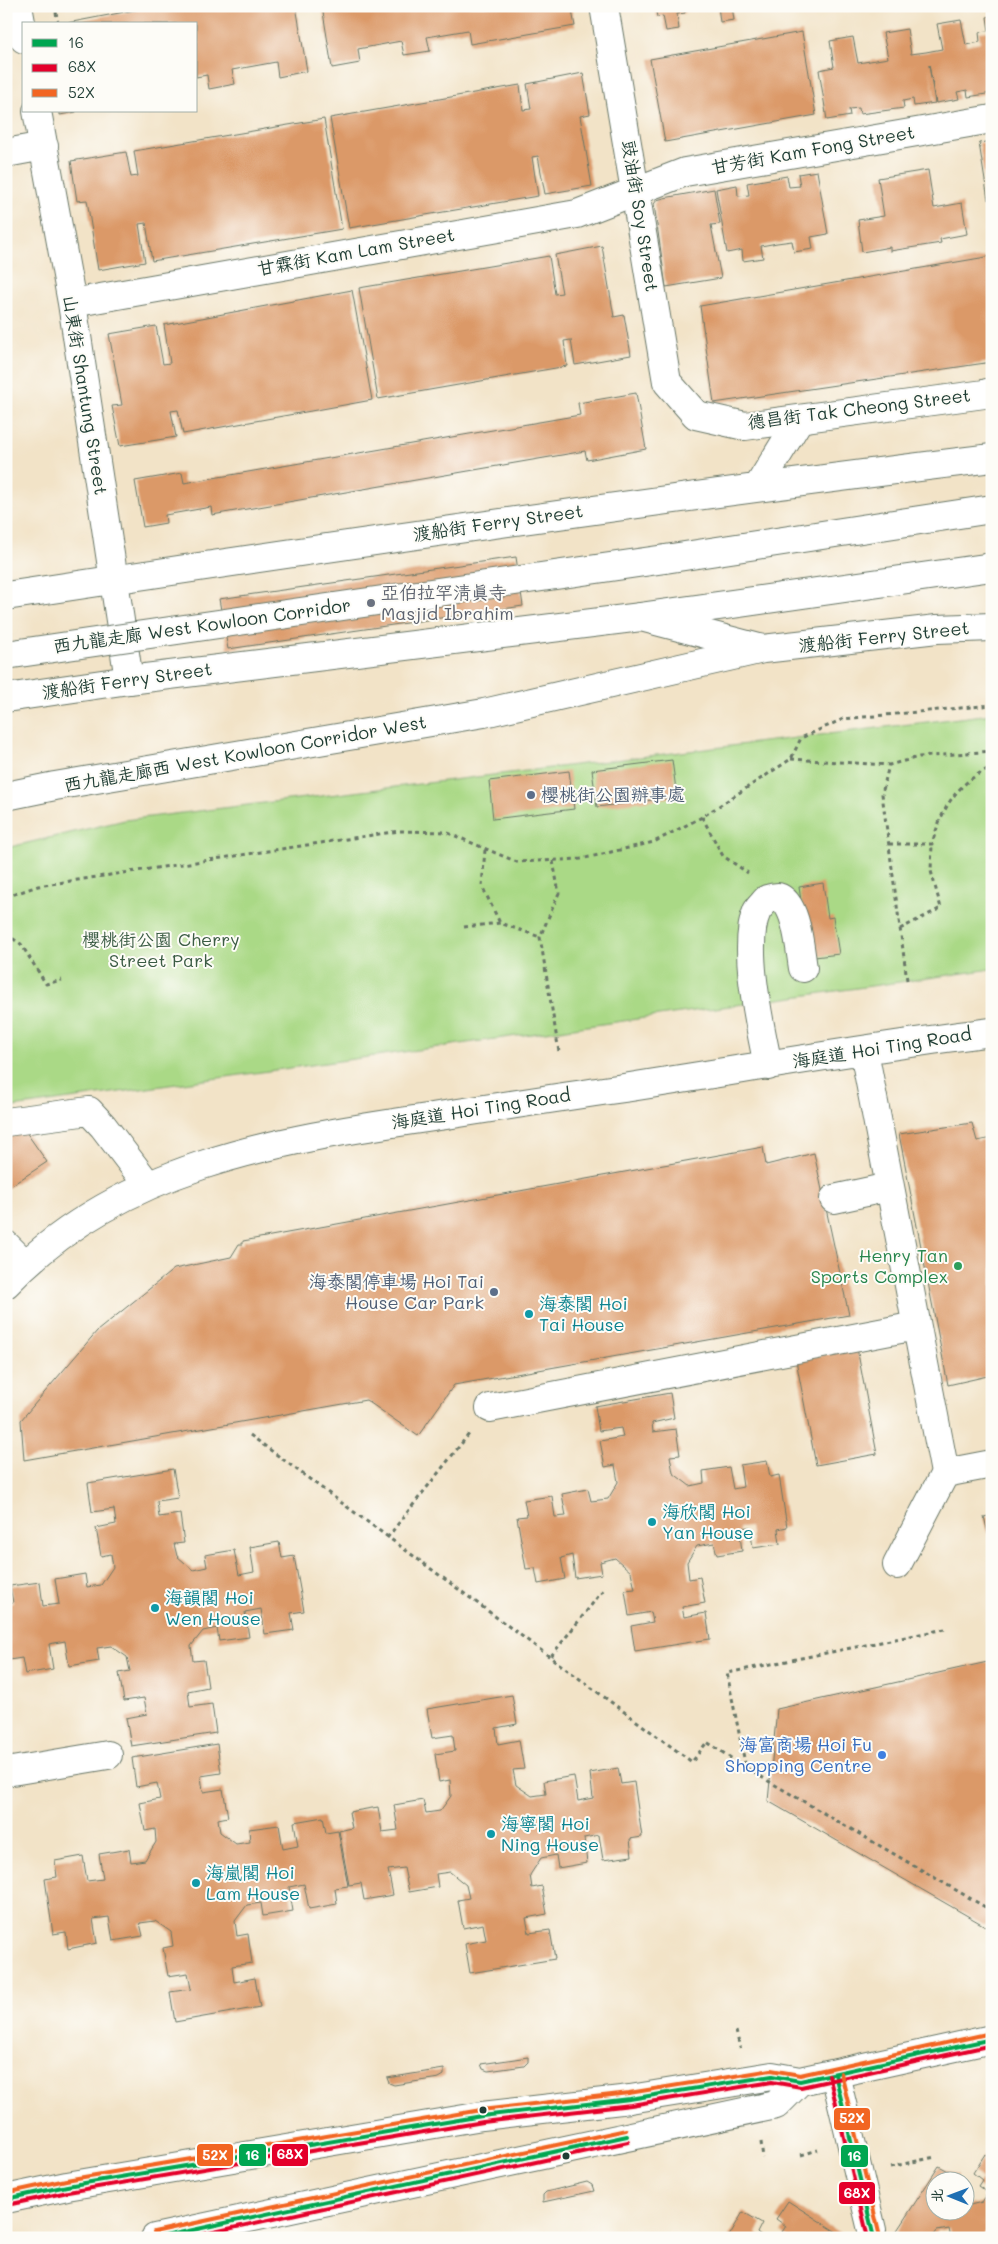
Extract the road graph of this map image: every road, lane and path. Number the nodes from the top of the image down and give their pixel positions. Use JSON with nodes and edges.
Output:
{"nodes":[{"id":1,"x":18,"y":6,"type":"edge"},
{"id":2,"x":604,"y":6,"type":"edge"},
{"id":3,"x":56,"y":12,"type":"dead end"},
{"id":4,"x":58,"y":22,"type":"edge"},
{"id":5,"x":22,"y":28,"type":"edge"},
{"id":6,"x":38,"y":112,"type":"edge"},
{"id":7,"x":992,"y":119,"type":"edge"},
{"id":8,"x":44,"y":146,"type":"junction"},
{"id":9,"x":6,"y":153,"type":"edge"},
{"id":10,"x":637,"y":190,"type":"junction"},
{"id":11,"x":72,"y":303,"type":"junction"},
{"id":12,"x":990,"y":394,"type":"edge"},
{"id":13,"x":696,"y":415,"type":"joint"},
{"id":14,"x":800,"y":420,"type":"junction"},
{"id":15,"x":992,"y":458,"type":"edge"},
{"id":16,"x":758,"y":487,"type":"junction"},
{"id":17,"x":992,"y":509,"type":"edge"},
{"id":18,"x":992,"y":567,"type":"edge"},
{"id":19,"x":114,"y":578,"type":"junction"},
{"id":20,"x":6,"y":596,"type":"edge"},
{"id":21,"x":641,"y":617,"type":"junction"},
{"id":22,"x":992,"y":627,"type":"edge"},
{"id":23,"x":763,"y":649,"type":"junction"},
{"id":24,"x":6,"y":654,"type":"edge"},
{"id":25,"x":129,"y":680,"type":"junction"},
{"id":26,"x":6,"y":698,"type":"edge"},
{"id":27,"x":992,"y":705,"type":"edge"},
{"id":28,"x":484,"y":714,"type":"joint"},
{"id":29,"x":992,"y":751,"type":"edge"},
{"id":30,"x":791,"y":760,"type":"junction"},
{"id":31,"x":889,"y":764,"type":"junction"},
{"id":32,"x":992,"y":767,"type":"edge"},
{"id":33,"x":6,"y":796,"type":"edge"},
{"id":34,"x":702,"y":817,"type":"junction"},
{"id":35,"x":889,"y":844,"type":"junction"},
{"id":36,"x":932,"y":844,"type":"junction"},
{"id":37,"x":485,"y":850,"type":"junction"},
{"id":38,"x":553,"y":861,"type":"junction"},
{"id":39,"x":6,"y":897,"type":"edge"},
{"id":40,"x":767,"y":899,"type":"junction"},
{"id":41,"x":500,"y":923,"type":"junction"},
{"id":42,"x":464,"y":927,"type":"dead end"},
{"id":43,"x":900,"y":929,"type":"junction"},
{"id":44,"x":6,"y":934,"type":"edge"},
{"id":45,"x":540,"y":937,"type":"junction"},
{"id":46,"x":803,"y":968,"type":"dead end"},
{"id":47,"x":62,"y":980,"type":"dead end"},
{"id":48,"x":907,"y":980,"type":"dead end"},
{"id":49,"x":992,"y":1032,"type":"edge"},
{"id":50,"x":864,"y":1051,"type":"junction"},
{"id":51,"x":559,"y":1052,"type":"dead end"},
{"id":52,"x":768,"y":1066,"type":"junction"},
{"id":53,"x":6,"y":1122,"type":"edge"},
{"id":54,"x":148,"y":1185,"type":"junction"},
{"id":55,"x":889,"y":1187,"type":"junction"},
{"id":56,"x":834,"y":1199,"type":"dead end"},
{"id":57,"x":6,"y":1245,"type":"edge"},
{"id":58,"x":25,"y":1264,"type":"junction"},
{"id":59,"x":6,"y":1284,"type":"edge"},
{"id":60,"x":916,"y":1326,"type":"junction"},
{"id":61,"x":490,"y":1408,"type":"joint"},
{"id":62,"x":250,"y":1435,"type":"dead end"},
{"id":63,"x":992,"y":1464,"type":"edge"},
{"id":64,"x":945,"y":1473,"type":"junction"},
{"id":65,"x":387,"y":1538,"type":"junction"},
{"id":66,"x":897,"y":1565,"type":"dead end"},
{"id":67,"x":604,"y":1589,"type":"dead end"},
{"id":68,"x":945,"y":1629,"type":"dead end"},
{"id":69,"x":551,"y":1656,"type":"junction"},
{"id":70,"x":108,"y":1754,"type":"dead end"},
{"id":71,"x":746,"y":1768,"type":"junction"},
{"id":72,"x":6,"y":1772,"type":"edge"},
{"id":73,"x":992,"y":1911,"type":"edge"},
{"id":74,"x":992,"y":2039,"type":"edge"},
{"id":75,"x":835,"y":2074,"type":"junction"},
{"id":76,"x":800,"y":2081,"type":"junction"},
{"id":77,"x":935,"y":2157,"type":"dead end"},
{"id":78,"x":887,"y":2168,"type":"dead end"},
{"id":79,"x":6,"y":2199,"type":"edge"},
{"id":80,"x":872,"y":2230,"type":"dead end"},
{"id":81,"x":155,"y":2238,"type":"edge"}],
"edges":[{"from":1,"to":5,"type":"main road"},
{"from":2,"to":10,"type":"main road","name":"豉油街 Soy Street"},
{"from":3,"to":4,"type":"path"},
{"from":6,"to":8,"type":"main road","name":"山東街 Shantung Street"},
{"from":7,"to":10,"type":"main road","name":"甘芳街 Kam Fong Street"},
{"from":8,"to":9,"type":"main road"},
{"from":8,"to":11,"type":"main road","name":"山東街 Shantung Street"},
{"from":10,"to":11,"type":"main road","name":"甘霖街 Kam Lam Street"},
{"from":10,"to":13,"type":"main road","name":"豉油街 Soy Street"},
{"from":11,"to":19,"type":"main road","name":"山東街 Shantung Street"},
{"from":12,"to":14,"type":"main road","name":"德昌街 Tak Cheong Street"},
{"from":13,"to":14,"type":"main road","name":"德昌街 Tak Cheong Street"},
{"from":14,"to":16,"type":"main road"},
{"from":15,"to":16,"type":"main road","name":"渡船街 Ferry Street"},
{"from":16,"to":19,"type":"main road","name":"渡船街 Ferry Street"},
{"from":17,"to":24,"type":"main road","name":"西九龍走廊 West Kowloon Corridor","bridge":true},
{"from":18,"to":21,"type":"main road","name":"渡船街 Ferry Street"},
{"from":19,"to":20,"type":"main road","name":"渡船街 Ferry Street"},
{"from":19,"to":25,"type":"main road","name":"山東街 Shantung Street"},
{"from":21,"to":23,"type":"main road"},
{"from":21,"to":25,"type":"main road","name":"渡船街 Ferry Street"},
{"from":22,"to":23,"type":"main road","name":"渡船街 Ferry Street"},
{"from":23,"to":28,"type":"main road","name":"渡船街 Ferry Street"},
{"from":25,"to":26,"type":"main road","name":"渡船街 Ferry Street"},
{"from":27,"to":30,"type":"path"},
{"from":28,"to":33,"type":"main road","name":"西九龍走廊西 West Kowloon Corridor West"},
{"from":29,"to":31,"type":"path"},
{"from":30,"to":31,"type":"path"},
{"from":30,"to":34,"type":"path"},
{"from":31,"to":35,"type":"path"},
{"from":32,"to":36,"type":"path"},
{"from":34,"to":38,"type":"path"},
{"from":34,"to":40,"type":"path"},
{"from":35,"to":36,"type":"path"},
{"from":35,"to":43,"type":"path"},
{"from":36,"to":43,"type":"path"},
{"from":37,"to":38,"type":"path"},
{"from":37,"to":39,"type":"path"},
{"from":37,"to":41,"type":"path"},
{"from":38,"to":45,"type":"path"},
{"from":40,"to":46,"type":"main road"},
{"from":40,"to":52,"type":"main road"},
{"from":41,"to":42,"type":"path"},
{"from":41,"to":45,"type":"path"},
{"from":43,"to":48,"type":"path"},
{"from":44,"to":47,"type":"path"},
{"from":45,"to":51,"type":"path"},
{"from":49,"to":50,"type":"main road","name":"海庭道 Hoi Ting Road"},
{"from":50,"to":52,"type":"main road","name":"海庭道 Hoi Ting Road"},
{"from":50,"to":55,"type":"main road"},
{"from":52,"to":54,"type":"main road","name":"海庭道 Hoi Ting Road"},
{"from":53,"to":54,"type":"main road"},
{"from":54,"to":58,"type":"main road","name":"海庭道 Hoi Ting Road"},
{"from":55,"to":56,"type":"main road"},
{"from":55,"to":60,"type":"main road"},
{"from":57,"to":58,"type":"main road"},
{"from":58,"to":59,"type":"main road","name":"海庭道 Hoi Ting Road"},
{"from":60,"to":61,"type":"main road"},
{"from":60,"to":64,"type":"main road"},
{"from":61,"to":65,"type":"path"},
{"from":62,"to":65,"type":"path"},
{"from":63,"to":64,"type":"main road"},
{"from":64,"to":66,"type":"main road"},
{"from":65,"to":69,"type":"path"},
{"from":67,"to":69,"type":"path"},
{"from":68,"to":71,"type":"path"},
{"from":69,"to":71,"type":"path"},
{"from":70,"to":72,"type":"main road"},
{"from":71,"to":73,"type":"path"},
{"from":74,"to":75,"type":"main road"},
{"from":75,"to":76,"type":"main road"},
{"from":75,"to":80,"type":"main road"},
{"from":76,"to":79,"type":"main road"},
{"from":76,"to":81,"type":"main road"},
{"from":77,"to":78,"type":"path"}]}
